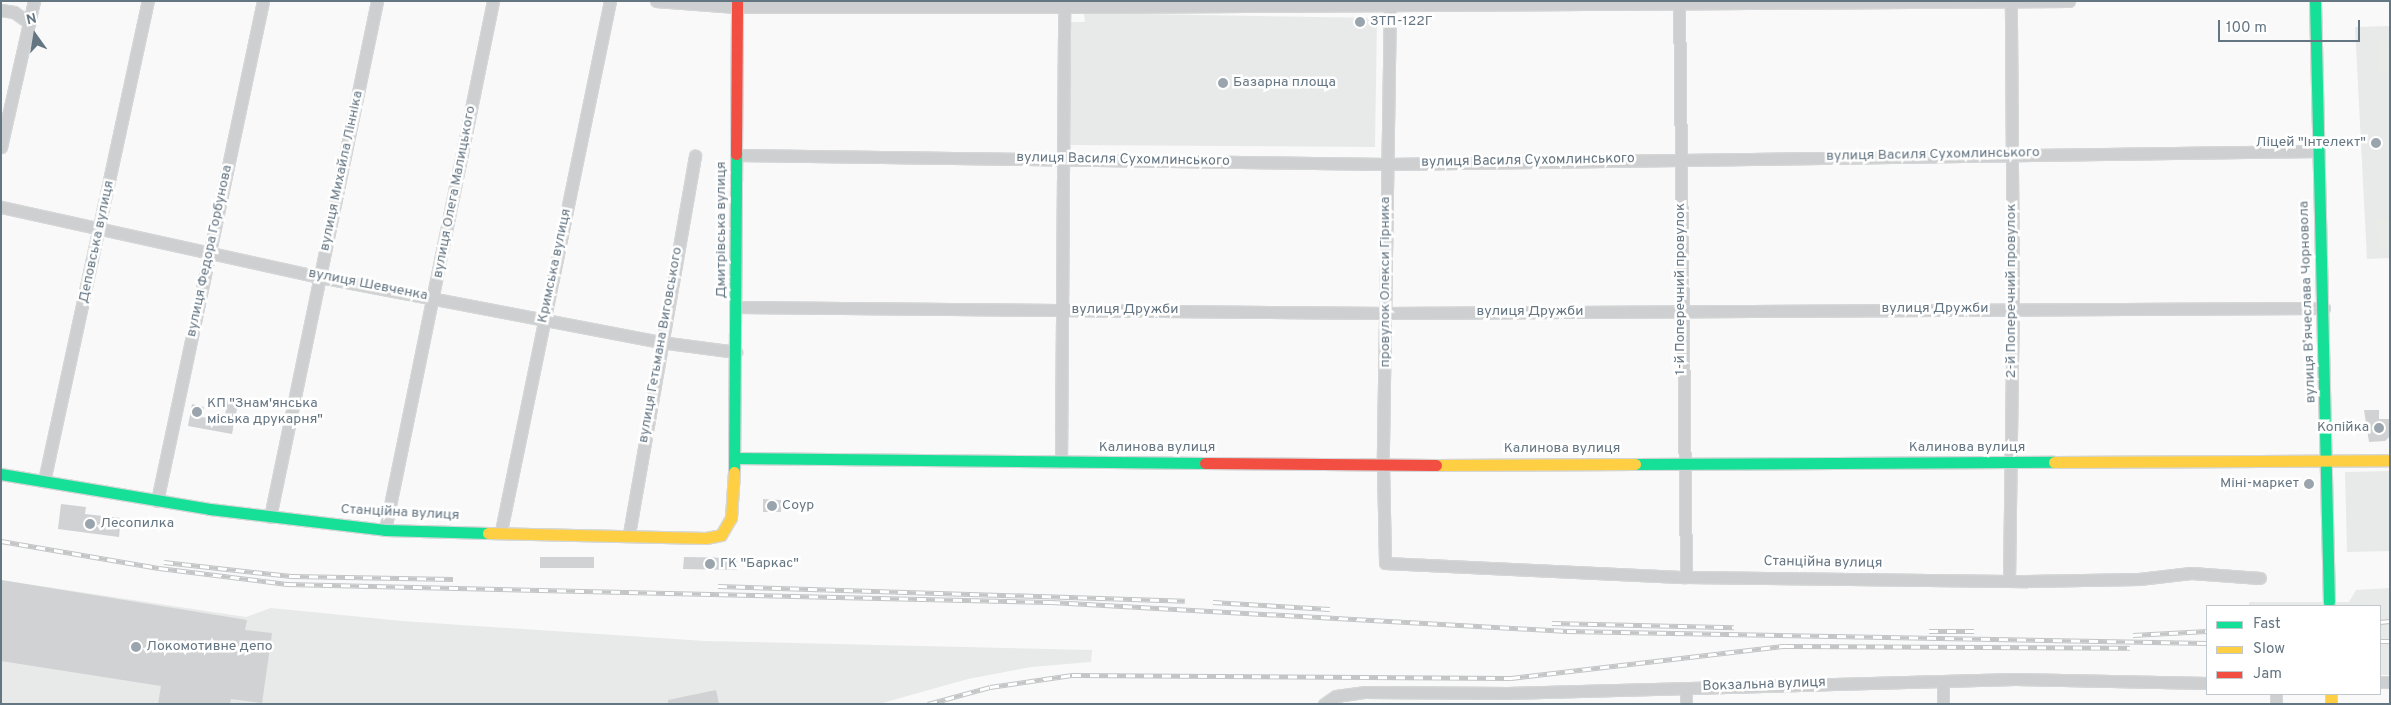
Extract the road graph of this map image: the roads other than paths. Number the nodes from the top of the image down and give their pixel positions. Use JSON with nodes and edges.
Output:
{"nodes":[{"id":1,"x":34,"y":1,"type":"edge"},
{"id":2,"x":148,"y":1,"type":"edge"},
{"id":3,"x":262,"y":1,"type":"edge"},
{"id":4,"x":377,"y":1,"type":"edge"},
{"id":5,"x":493,"y":1,"type":"edge"},
{"id":6,"x":610,"y":1,"type":"edge"},
{"id":7,"x":656,"y":1,"type":"edge"},
{"id":8,"x":2069,"y":1,"type":"edge"},
{"id":9,"x":2316,"y":1,"type":"edge"},
{"id":10,"x":2011,"y":2,"type":"edge"},
{"id":11,"x":1679,"y":3,"type":"edge"},
{"id":12,"x":737,"y":4,"type":"edge"},
{"id":13,"x":1064,"y":4,"type":"edge"},
{"id":14,"x":1390,"y":4,"type":"edge"},
{"id":15,"x":16,"y":7,"type":"edge"},
{"id":16,"x":1,"y":10,"type":"edge"},
{"id":17,"x":29,"y":24,"type":"junction"},
{"id":18,"x":1,"y":147,"type":"edge"},
{"id":19,"x":2319,"y":151,"type":"junction"},
{"id":20,"x":2012,"y":154,"type":"junction"},
{"id":21,"x":737,"y":155,"type":"junction"},
{"id":22,"x":695,"y":156,"type":"dead end"},
{"id":23,"x":1681,"y":158,"type":"junction"},
{"id":24,"x":1063,"y":160,"type":"junction"},
{"id":25,"x":1387,"y":164,"type":"junction"},
{"id":26,"x":1,"y":207,"type":"edge"},
{"id":27,"x":100,"y":228,"type":"junction"},
{"id":28,"x":209,"y":252,"type":"junction"},
{"id":29,"x":320,"y":277,"type":"junction"},
{"id":30,"x":434,"y":298,"type":"junction"},
{"id":31,"x":737,"y":307,"type":"junction"},
{"id":32,"x":2324,"y":308,"type":"junction"},
{"id":33,"x":2013,"y":309,"type":"junction"},
{"id":34,"x":1063,"y":310,"type":"junction"},
{"id":35,"x":1680,"y":311,"type":"junction"},
{"id":36,"x":1386,"y":312,"type":"junction"},
{"id":37,"x":544,"y":320,"type":"junction"},
{"id":38,"x":660,"y":342,"type":"junction"},
{"id":39,"x":736,"y":352,"type":"junction"},
{"id":40,"x":735,"y":458,"type":"junction"},
{"id":41,"x":2390,"y":460,"type":"edge"},
{"id":42,"x":2328,"y":461,"type":"junction"},
{"id":43,"x":1061,"y":462,"type":"junction"},
{"id":44,"x":1683,"y":463,"type":"junction"},
{"id":45,"x":2011,"y":463,"type":"junction"},
{"id":46,"x":1383,"y":465,"type":"junction"},
{"id":47,"x":1,"y":474,"type":"edge"},
{"id":48,"x":44,"y":482,"type":"junction"},
{"id":49,"x":157,"y":501,"type":"junction"},
{"id":50,"x":270,"y":517,"type":"junction"},
{"id":51,"x":385,"y":530,"type":"junction"},
{"id":52,"x":501,"y":531,"type":"junction"},
{"id":53,"x":629,"y":534,"type":"junction"},
{"id":54,"x":1385,"y":563,"type":"joint"},
{"id":55,"x":1686,"y":577,"type":"junction"},
{"id":56,"x":2260,"y":578,"type":"dead end"},
{"id":57,"x":2009,"y":580,"type":"junction"},
{"id":58,"x":2329,"y":602,"type":"dead end"},
{"id":59,"x":1943,"y":680,"type":"junction"},
{"id":60,"x":2206,"y":683,"type":"edge"},
{"id":61,"x":1686,"y":688,"type":"junction"},
{"id":62,"x":1506,"y":698,"type":"edge"},
{"id":63,"x":1324,"y":704,"type":"edge"},
{"id":64,"x":1686,"y":704,"type":"edge"},
{"id":65,"x":1943,"y":704,"type":"edge"}],
"edges":[{"from":1,"to":17,"type":"street"},
{"from":2,"to":27,"type":"street","name":"Деповська вулиця"},
{"from":3,"to":28,"type":"street","name":"вулиця Федора Горбунова"},
{"from":4,"to":29,"type":"street","name":"вулиця Михайла Лінніка"},
{"from":5,"to":30,"type":"street","name":"вулиця Олега Малицького"},
{"from":6,"to":37,"type":"street","name":"Кримська вулиця"},
{"from":7,"to":12,"type":"street"},
{"from":8,"to":10,"type":"street"},
{"from":9,"to":19,"type":"street","name":"вулиця Вʼячеслава Чорновола"},
{"from":10,"to":11,"type":"street"},
{"from":10,"to":20,"type":"street","name":"2-й Поперечний провулок"},
{"from":11,"to":14,"type":"street"},
{"from":11,"to":23,"type":"street","name":"1-й Поперечний провулок"},
{"from":12,"to":13,"type":"street"},
{"from":12,"to":21,"type":"street","name":"Дмитрівська вулиця"},
{"from":13,"to":14,"type":"street"},
{"from":13,"to":24,"type":"street"},
{"from":14,"to":25,"type":"street","name":"провулок Олекси Гірника"},
{"from":15,"to":16,"type":"street"},
{"from":15,"to":17,"type":"street"},
{"from":17,"to":18,"type":"street"},
{"from":19,"to":20,"type":"street","name":"вулиця Василя Сухомлинського"},
{"from":19,"to":32,"type":"street","name":"вулиця Вʼячеслава Чорновола"},
{"from":20,"to":23,"type":"street","name":"вулиця Василя Сухомлинського"},
{"from":20,"to":33,"type":"street","name":"2-й Поперечний провулок"},
{"from":21,"to":24,"type":"street","name":"вулиця Василя Сухомлинського"},
{"from":21,"to":31,"type":"street","name":"Дмитрівська вулиця"},
{"from":22,"to":38,"type":"street","name":"вулиця Гетьмана Виговського"},
{"from":23,"to":25,"type":"street","name":"вулиця Василя Сухомлинського"},
{"from":23,"to":35,"type":"street","name":"1-й Поперечний провулок"},
{"from":24,"to":25,"type":"street","name":"вулиця Василя Сухомлинського"},
{"from":24,"to":34,"type":"street"},
{"from":25,"to":36,"type":"street","name":"провулок Олекси Гірника"},
{"from":26,"to":27,"type":"street","name":"вулиця Шевченка"},
{"from":27,"to":28,"type":"street","name":"вулиця Шевченка"},
{"from":27,"to":48,"type":"street","name":"Деповська вулиця"},
{"from":28,"to":29,"type":"street","name":"вулиця Шевченка"},
{"from":28,"to":49,"type":"street","name":"вулиця Федора Горбунова"},
{"from":29,"to":30,"type":"street","name":"вулиця Шевченка"},
{"from":29,"to":50,"type":"street","name":"вулиця Михайла Лінніка"},
{"from":30,"to":37,"type":"street","name":"вулиця Шевченка"},
{"from":30,"to":51,"type":"street","name":"вулиця Олега Малицького"},
{"from":31,"to":34,"type":"street","name":"вулиця Дружби"},
{"from":31,"to":39,"type":"street","name":"Дмитрівська вулиця"},
{"from":32,"to":33,"type":"street","name":"вулиця Дружби"},
{"from":32,"to":42,"type":"street","name":"вулиця Вʼячеслава Чорновола"},
{"from":33,"to":35,"type":"street","name":"вулиця Дружби"},
{"from":33,"to":45,"type":"street","name":"2-й Поперечний провулок"},
{"from":34,"to":36,"type":"street","name":"вулиця Дружби"},
{"from":34,"to":43,"type":"street"},
{"from":35,"to":36,"type":"street","name":"вулиця Дружби"},
{"from":35,"to":44,"type":"street","name":"1-й Поперечний провулок"},
{"from":36,"to":46,"type":"street","name":"провулок Олекси Гірника"},
{"from":37,"to":38,"type":"street","name":"вулиця Шевченка"},
{"from":37,"to":52,"type":"street","name":"Кримська вулиця"},
{"from":38,"to":39,"type":"street","name":"вулиця Шевченка"},
{"from":38,"to":53,"type":"street","name":"вулиця Гетьмана Виговського"},
{"from":39,"to":40,"type":"street","name":"Дмитрівська вулиця"},
{"from":40,"to":43,"type":"street","name":"Калинова вулиця"},
{"from":40,"to":53,"type":"street","name":"Станційна вулиця"},
{"from":41,"to":42,"type":"street","name":"Калинова вулиця"},
{"from":42,"to":45,"type":"street","name":"Калинова вулиця"},
{"from":42,"to":58,"type":"street","name":"вулиця Вʼячеслава Чорновола"},
{"from":43,"to":46,"type":"street","name":"Калинова вулиця"},
{"from":44,"to":45,"type":"street","name":"Калинова вулиця"},
{"from":44,"to":46,"type":"street","name":"Калинова вулиця"},
{"from":44,"to":55,"type":"street","name":"1-й Поперечний провулок"},
{"from":45,"to":57,"type":"street","name":"2-й Поперечний провулок"},
{"from":46,"to":54,"type":"street","name":"провулок Олекси Гірника"},
{"from":47,"to":48,"type":"street","name":"Станційна вулиця"},
{"from":48,"to":49,"type":"street","name":"Станційна вулиця"},
{"from":49,"to":50,"type":"street","name":"Станційна вулиця"},
{"from":50,"to":51,"type":"street","name":"Станційна вулиця"},
{"from":51,"to":52,"type":"street","name":"Станційна вулиця"},
{"from":52,"to":53,"type":"street","name":"Станційна вулиця"},
{"from":54,"to":55,"type":"street","name":"Станційна вулиця"},
{"from":55,"to":57,"type":"street","name":"Станційна вулиця"},
{"from":56,"to":57,"type":"street","name":"Станційна вулиця"},
{"from":59,"to":60,"type":"street","name":"Вокзальна вулиця"},
{"from":59,"to":61,"type":"street","name":"Вокзальна вулиця"},
{"from":59,"to":65,"type":"street"},
{"from":61,"to":62,"type":"street","name":"Вокзальна вулиця"},
{"from":61,"to":64,"type":"street"},
{"from":62,"to":63,"type":"street","name":"Вокзальна вулиця"}]}
